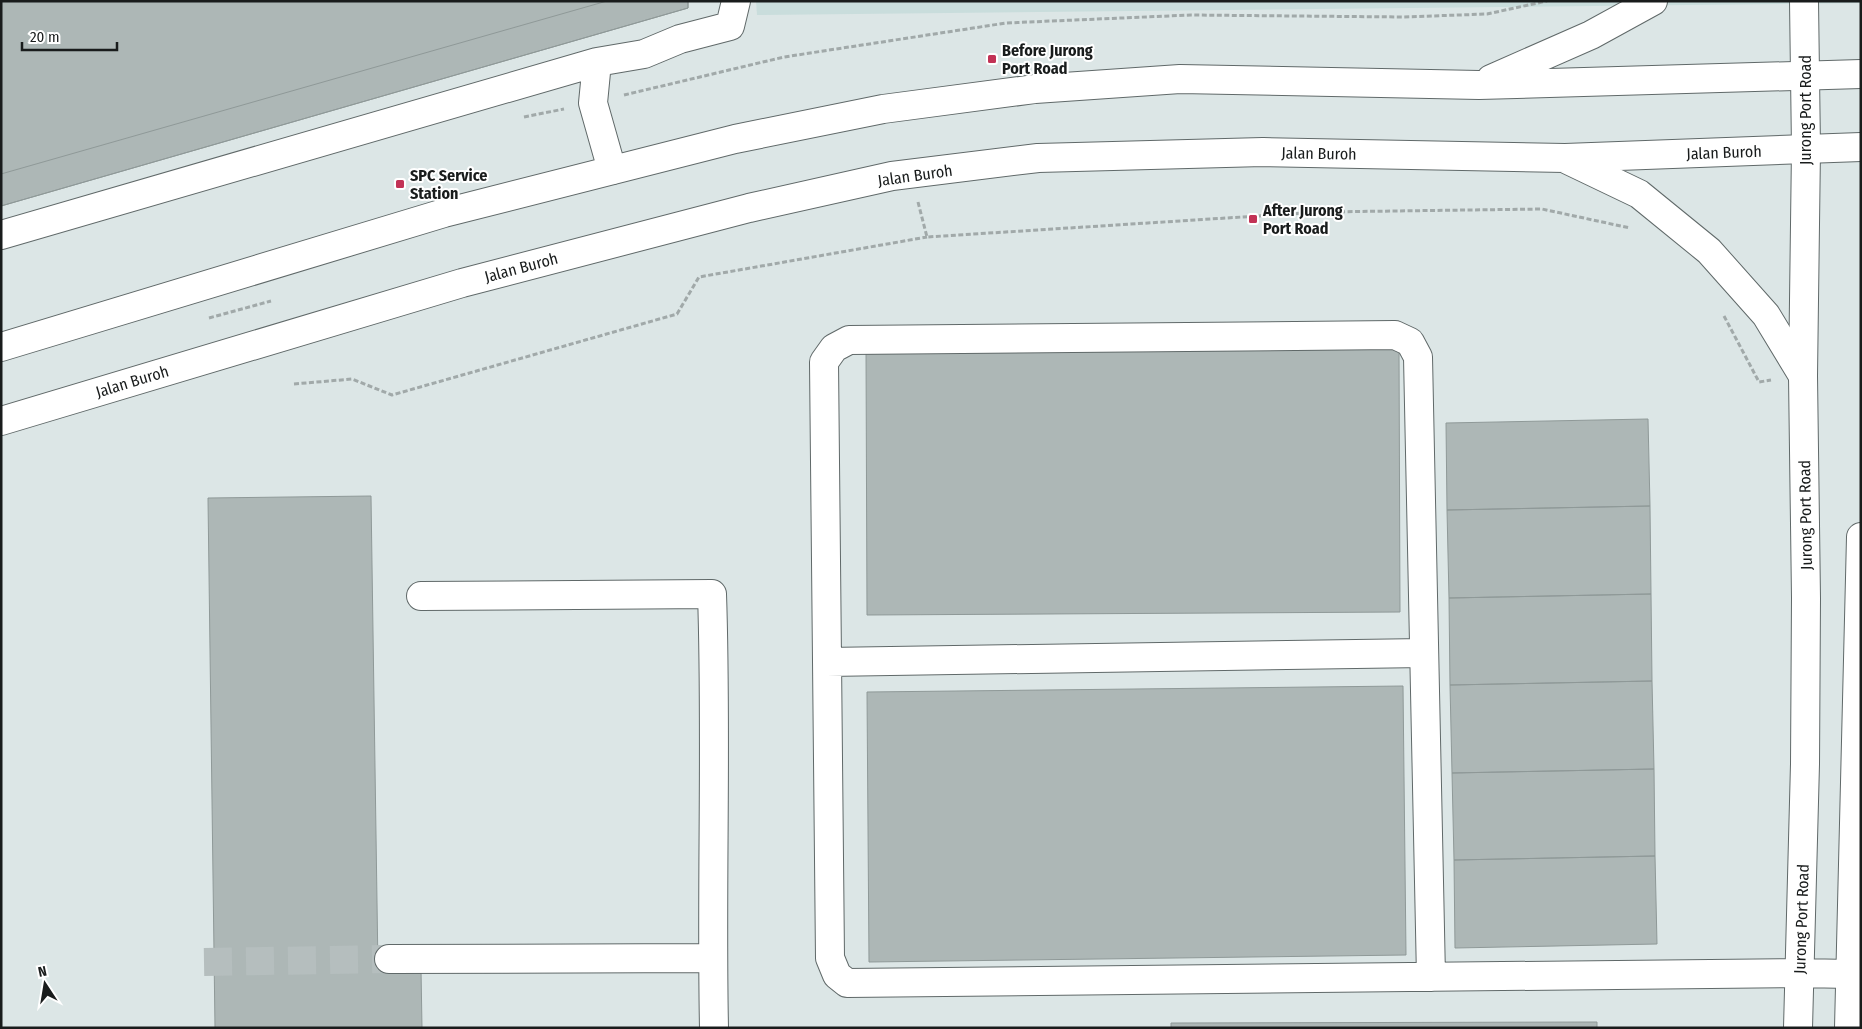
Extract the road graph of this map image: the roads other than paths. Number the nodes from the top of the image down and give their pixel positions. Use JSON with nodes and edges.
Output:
{"nodes":[{"id":1,"x":736,"y":1,"type":"edge"},
{"id":2,"x":1653,"y":1,"type":"edge"},
{"id":3,"x":1804,"y":1,"type":"edge"},
{"id":4,"x":597,"y":62,"type":"junction"},
{"id":5,"x":1861,"y":74,"type":"edge"},
{"id":6,"x":1806,"y":75,"type":"junction"},
{"id":7,"x":1479,"y":85,"type":"junction"},
{"id":8,"x":1861,"y":147,"type":"edge"},
{"id":9,"x":1806,"y":149,"type":"junction"},
{"id":10,"x":1565,"y":158,"type":"junction"},
{"id":11,"x":612,"y":170,"type":"junction"},
{"id":12,"x":1,"y":235,"type":"edge"},
{"id":13,"x":1,"y":347,"type":"edge"},
{"id":14,"x":1804,"y":376,"type":"junction"},
{"id":15,"x":1,"y":420,"type":"edge"},
{"id":16,"x":1861,"y":537,"type":"edge"},
{"id":17,"x":421,"y":596,"type":"dead end"},
{"id":18,"x":1424,"y":653,"type":"junction"},
{"id":19,"x":827,"y":662,"type":"junction"},
{"id":20,"x":712,"y":958,"type":"junction"},
{"id":21,"x":390,"y":959,"type":"tunnel mouth"},
{"id":22,"x":1799,"y":973,"type":"junction"},
{"id":23,"x":1850,"y":974,"type":"junction"},
{"id":24,"x":1430,"y":977,"type":"junction"},
{"id":25,"x":714,"y":1028,"type":"edge"},
{"id":26,"x":1798,"y":1028,"type":"edge"},
{"id":27,"x":1849,"y":1028,"type":"edge"}],
"edges":[{"from":1,"to":4,"type":"main road"},
{"from":2,"to":7,"type":"main road"},
{"from":3,"to":6,"type":"main road","name":"Jurong Port Road"},
{"from":4,"to":11,"type":"main road"},
{"from":4,"to":12,"type":"main road"},
{"from":5,"to":6,"type":"main road"},
{"from":6,"to":7,"type":"main road"},
{"from":6,"to":9,"type":"main road","name":"Jurong Port Road"},
{"from":7,"to":11,"type":"main road"},
{"from":8,"to":9,"type":"main road","name":"Jalan Buroh"},
{"from":9,"to":10,"type":"main road","name":"Jalan Buroh"},
{"from":9,"to":14,"type":"main road","name":"Jurong Port Road"},
{"from":10,"to":14,"type":"main road"},
{"from":10,"to":15,"type":"main road","name":"Jalan Buroh"},
{"from":11,"to":13,"type":"main road"},
{"from":14,"to":22,"type":"main road","name":"Jurong Port Road"},
{"from":16,"to":23,"type":"main road"},
{"from":17,"to":20,"type":"main road"},
{"from":18,"to":19,"type":"main road"},
{"from":18,"to":19,"type":"main road"},
{"from":18,"to":24,"type":"main road"},
{"from":19,"to":24,"type":"main road"},
{"from":20,"to":21,"type":"main road"},
{"from":20,"to":25,"type":"main road"},
{"from":22,"to":23,"type":"main road"},
{"from":22,"to":24,"type":"main road"},
{"from":22,"to":26,"type":"main road","name":"Jurong Port Road"},
{"from":23,"to":27,"type":"main road"}]}
